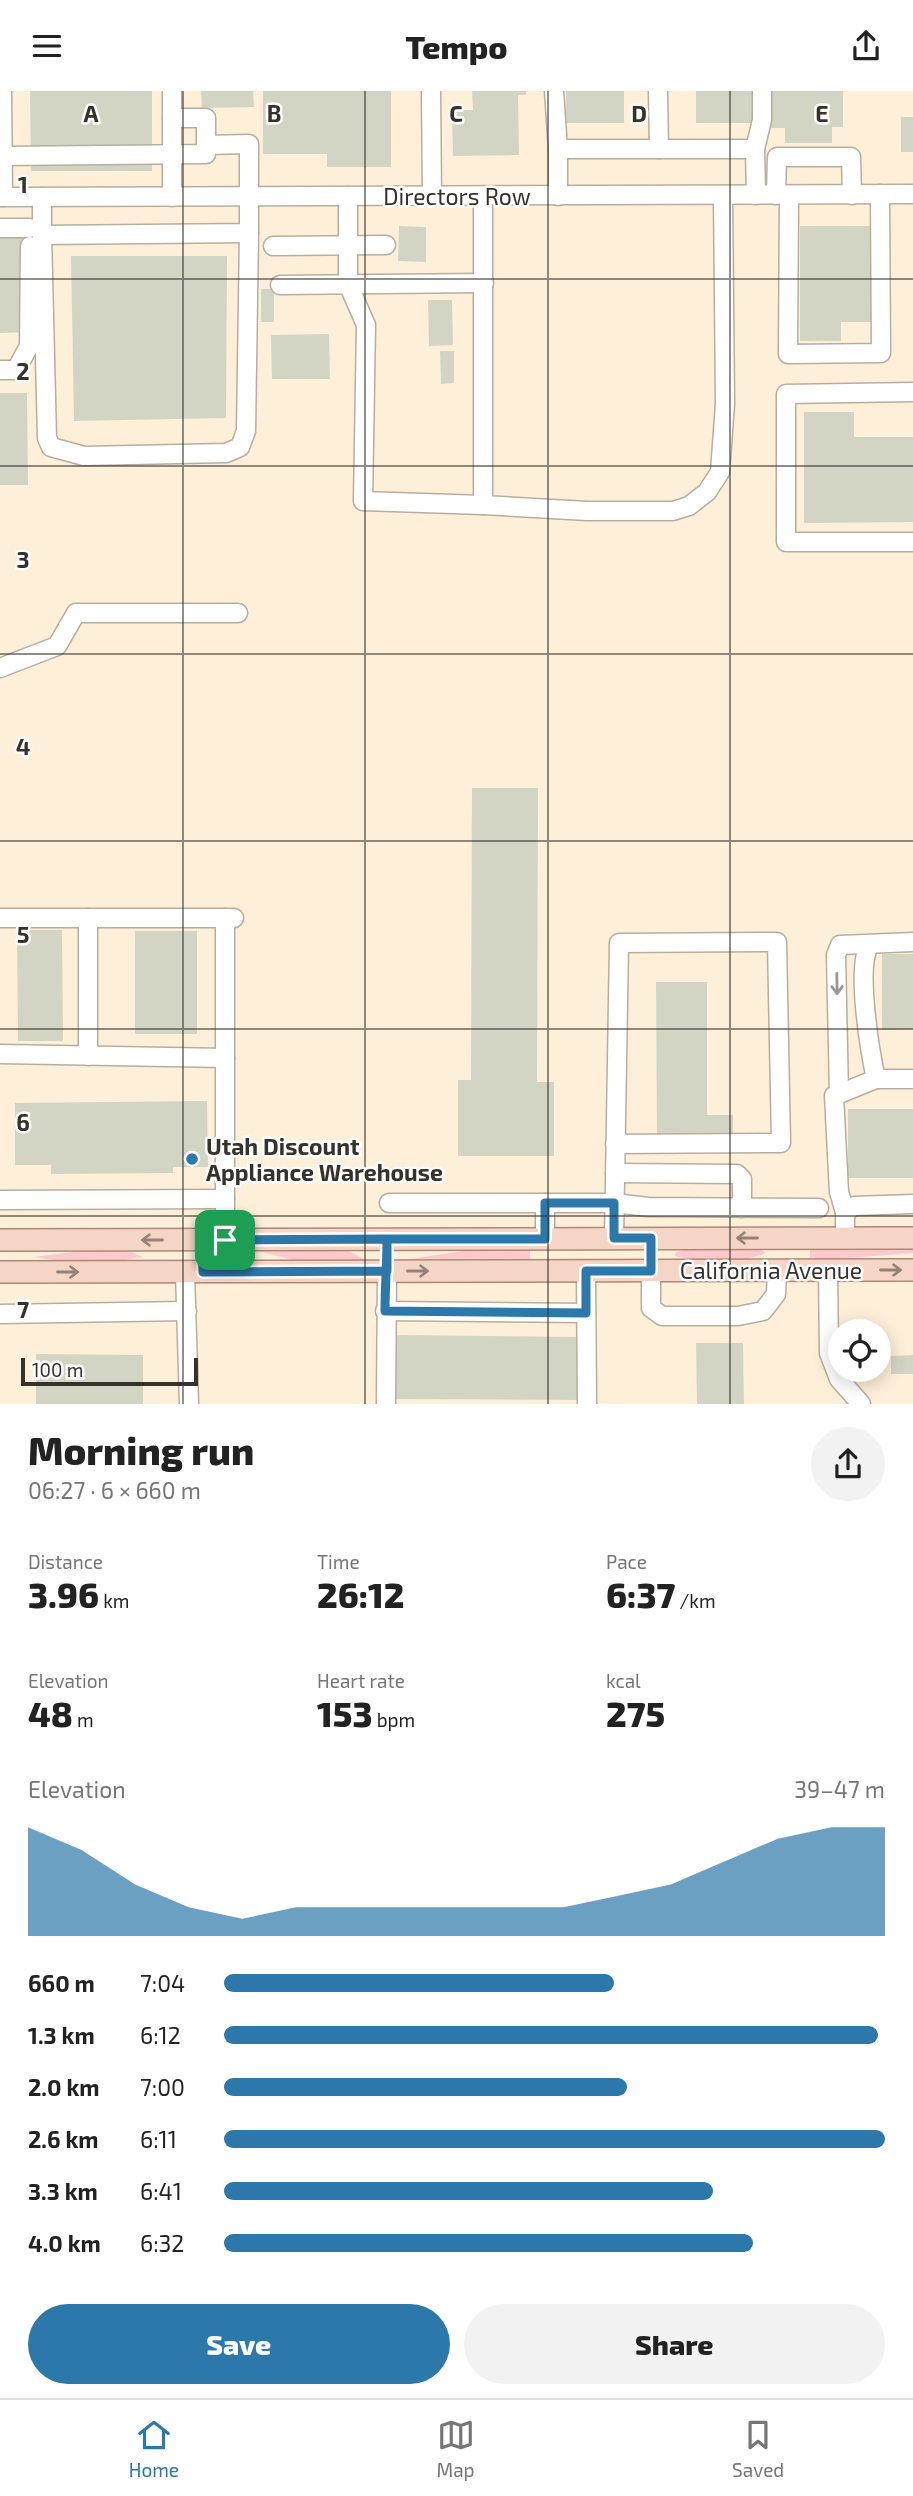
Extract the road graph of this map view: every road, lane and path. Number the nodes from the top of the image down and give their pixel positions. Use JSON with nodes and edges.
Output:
{"nodes":[{"id":1,"x":2,"y":91,"type":"edge"},
{"id":2,"x":172,"y":91,"type":"edge"},
{"id":3,"x":431,"y":91,"type":"edge"},
{"id":4,"x":554,"y":91,"type":"edge"},
{"id":5,"x":658,"y":91,"type":"edge"},
{"id":6,"x":762,"y":91,"type":"edge"},
{"id":7,"x":172,"y":118,"type":"junction"},
{"id":8,"x":206,"y":145,"type":"junction"},
{"id":9,"x":558,"y":149,"type":"junction"},
{"id":10,"x":659,"y":149,"type":"junction"},
{"id":11,"x":755,"y":149,"type":"junction"},
{"id":12,"x":172,"y":154,"type":"junction"},
{"id":13,"x":3,"y":156,"type":"junction"},
{"id":14,"x":880,"y":194,"type":"junction"},
{"id":15,"x":913,"y":194,"type":"edge"},
{"id":16,"x":723,"y":195,"type":"junction"},
{"id":17,"x":756,"y":195,"type":"junction"},
{"id":18,"x":782,"y":195,"type":"junction"},
{"id":19,"x":852,"y":195,"type":"junction"},
{"id":20,"x":348,"y":196,"type":"junction"},
{"id":21,"x":432,"y":196,"type":"junction"},
{"id":22,"x":483,"y":196,"type":"junction"},
{"id":23,"x":558,"y":196,"type":"junction"},
{"id":24,"x":1,"y":197,"type":"edge"},
{"id":25,"x":35,"y":197,"type":"junction"},
{"id":26,"x":172,"y":197,"type":"junction"},
{"id":27,"x":249,"y":197,"type":"junction"},
{"id":28,"x":0,"y":228,"type":"edge"},
{"id":29,"x":36,"y":232,"type":"junction"},
{"id":30,"x":248,"y":233,"type":"junction"},
{"id":31,"x":386,"y":245,"type":"dead end"},
{"id":32,"x":273,"y":246,"type":"dead end"},
{"id":33,"x":348,"y":246,"type":"junction"},
{"id":34,"x":484,"y":283,"type":"junction"},
{"id":35,"x":348,"y":284,"type":"junction"},
{"id":36,"x":280,"y":285,"type":"dead end"},
{"id":37,"x":0,"y":370,"type":"edge"},
{"id":38,"x":913,"y":392,"type":"edge"},
{"id":39,"x":483,"y":505,"type":"junction"},
{"id":40,"x":913,"y":542,"type":"edge"},
{"id":41,"x":238,"y":613,"type":"dead end"},
{"id":42,"x":0,"y":668,"type":"edge"},
{"id":43,"x":0,"y":918,"type":"edge"},
{"id":44,"x":89,"y":918,"type":"junction"},
{"id":45,"x":913,"y":942,"type":"edge"},
{"id":46,"x":869,"y":946,"type":"junction"},
{"id":47,"x":0,"y":1054,"type":"edge"},
{"id":48,"x":88,"y":1056,"type":"junction"},
{"id":49,"x":225,"y":1058,"type":"junction"},
{"id":50,"x":876,"y":1079,"type":"junction"},
{"id":51,"x":913,"y":1079,"type":"edge"},
{"id":52,"x":839,"y":1094,"type":"junction"},
{"id":53,"x":615,"y":1144,"type":"junction"},
{"id":54,"x":615,"y":1174,"type":"junction"},
{"id":55,"x":225,"y":1199,"type":"junction"},
{"id":56,"x":0,"y":1200,"type":"edge"},
{"id":57,"x":389,"y":1203,"type":"dead end"},
{"id":58,"x":545,"y":1203,"type":"junction"},
{"id":59,"x":614,"y":1203,"type":"junction"},
{"id":60,"x":913,"y":1204,"type":"edge"},
{"id":61,"x":819,"y":1207,"type":"dead end"},
{"id":62,"x":742,"y":1208,"type":"junction"},
{"id":63,"x":845,"y":1212,"type":"junction"},
{"id":64,"x":585,"y":1238,"type":"junction"},
{"id":65,"x":614,"y":1238,"type":"junction"},
{"id":66,"x":651,"y":1238,"type":"junction"},
{"id":67,"x":778,"y":1238,"type":"junction"},
{"id":68,"x":845,"y":1238,"type":"junction"},
{"id":69,"x":913,"y":1238,"type":"edge"},
{"id":70,"x":387,"y":1239,"type":"junction"},
{"id":71,"x":545,"y":1239,"type":"junction"},
{"id":72,"x":0,"y":1240,"type":"edge"},
{"id":73,"x":202,"y":1240,"type":"junction"},
{"id":74,"x":225,"y":1240,"type":"junction"},
{"id":75,"x":777,"y":1270,"type":"junction"},
{"id":76,"x":828,"y":1270,"type":"junction"},
{"id":77,"x":387,"y":1271,"type":"junction"},
{"id":78,"x":586,"y":1271,"type":"junction"},
{"id":79,"x":651,"y":1271,"type":"junction"},
{"id":80,"x":913,"y":1271,"type":"edge"},
{"id":81,"x":0,"y":1272,"type":"edge"},
{"id":82,"x":194,"y":1272,"type":"junction"},
{"id":83,"x":187,"y":1311,"type":"junction"},
{"id":84,"x":385,"y":1311,"type":"junction"},
{"id":85,"x":586,"y":1313,"type":"junction"},
{"id":86,"x":0,"y":1314,"type":"edge"},
{"id":87,"x":189,"y":1404,"type":"edge"},
{"id":88,"x":386,"y":1404,"type":"edge"},
{"id":89,"x":587,"y":1404,"type":"edge"},
{"id":90,"x":861,"y":1404,"type":"edge"}],
"edges":[{"from":1,"to":13,"type":"street"},
{"from":2,"to":7,"type":"street"},
{"from":3,"to":21,"type":"street"},
{"from":4,"to":9,"type":"street"},
{"from":5,"to":10,"type":"street"},
{"from":6,"to":11,"type":"street"},
{"from":7,"to":8,"type":"street"},
{"from":7,"to":12,"type":"street"},
{"from":8,"to":12,"type":"street"},
{"from":8,"to":27,"type":"street"},
{"from":9,"to":10,"type":"street"},
{"from":9,"to":23,"type":"street"},
{"from":10,"to":11,"type":"street"},
{"from":11,"to":17,"type":"street"},
{"from":12,"to":13,"type":"street"},
{"from":12,"to":26,"type":"street"},
{"from":13,"to":24,"type":"street"},
{"from":14,"to":15,"type":"street","name":"Directors Row"},
{"from":14,"to":18,"type":"street"},
{"from":14,"to":19,"type":"street","name":"Directors Row"},
{"from":16,"to":17,"type":"street","name":"Directors Row"},
{"from":16,"to":23,"type":"street","name":"Directors Row"},
{"from":16,"to":39,"type":"street"},
{"from":17,"to":18,"type":"street","name":"Directors Row"},
{"from":18,"to":19,"type":"street","name":"Directors Row"},
{"from":18,"to":19,"type":"street"},
{"from":20,"to":21,"type":"street","name":"Directors Row"},
{"from":20,"to":27,"type":"street","name":"Directors Row"},
{"from":20,"to":33,"type":"street"},
{"from":21,"to":22,"type":"street","name":"Directors Row"},
{"from":22,"to":23,"type":"street","name":"Directors Row"},
{"from":22,"to":34,"type":"street"},
{"from":24,"to":25,"type":"street","name":"Directors Row"},
{"from":25,"to":26,"type":"street","name":"Directors Row"},
{"from":25,"to":29,"type":"street"},
{"from":26,"to":27,"type":"street","name":"Directors Row"},
{"from":27,"to":30,"type":"street"},
{"from":28,"to":29,"type":"street"},
{"from":29,"to":30,"type":"street"},
{"from":29,"to":30,"type":"street"},
{"from":29,"to":37,"type":"street"},
{"from":31,"to":33,"type":"street"},
{"from":32,"to":33,"type":"street"},
{"from":33,"to":35,"type":"street"},
{"from":34,"to":35,"type":"street"},
{"from":34,"to":39,"type":"street"},
{"from":35,"to":36,"type":"street"},
{"from":35,"to":39,"type":"street"},
{"from":38,"to":40,"type":"street"},
{"from":41,"to":42,"type":"street"},
{"from":43,"to":44,"type":"street"},
{"from":44,"to":48,"type":"street"},
{"from":44,"to":49,"type":"street"},
{"from":45,"to":46,"type":"street"},
{"from":46,"to":50,"type":"street"},
{"from":46,"to":52,"type":"street","one_way":true},
{"from":47,"to":48,"type":"street"},
{"from":48,"to":49,"type":"street"},
{"from":49,"to":55,"type":"street"},
{"from":50,"to":51,"type":"street"},
{"from":50,"to":52,"type":"street"},
{"from":52,"to":63,"type":"street"},
{"from":53,"to":53,"type":"street"},
{"from":53,"to":54,"type":"street"},
{"from":54,"to":59,"type":"street"},
{"from":54,"to":62,"type":"street"},
{"from":55,"to":56,"type":"street"},
{"from":55,"to":74,"type":"street"},
{"from":57,"to":58,"type":"street"},
{"from":58,"to":59,"type":"street"},
{"from":58,"to":71,"type":"street"},
{"from":59,"to":62,"type":"street"},
{"from":59,"to":65,"type":"street"},
{"from":60,"to":63,"type":"street"},
{"from":61,"to":62,"type":"street"},
{"from":63,"to":68,"type":"street"},
{"from":64,"to":65,"type":"main road","name":"California Avenue"},
{"from":64,"to":71,"type":"main road","name":"California Avenue"},
{"from":64,"to":78,"type":"main road"},
{"from":65,"to":66,"type":"main road","name":"California Avenue"},
{"from":67,"to":66,"type":"main road","name":"California Avenue","one_way":true},
{"from":66,"to":79,"type":"main road"},
{"from":67,"to":68,"type":"main road","name":"California Avenue"},
{"from":67,"to":75,"type":"main road"},
{"from":68,"to":69,"type":"main road","name":"California Avenue"},
{"from":70,"to":71,"type":"main road","name":"California Avenue"},
{"from":70,"to":74,"type":"main road","name":"California Avenue"},
{"from":70,"to":77,"type":"main road"},
{"from":73,"to":72,"type":"main road","name":"California Avenue","one_way":true},
{"from":73,"to":74,"type":"main road","name":"California Avenue"},
{"from":73,"to":82,"type":"main road"},
{"from":75,"to":76,"type":"main road","name":"California Avenue"},
{"from":75,"to":79,"type":"main road","name":"California Avenue"},
{"from":75,"to":79,"type":"street"},
{"from":76,"to":80,"type":"main road","name":"California Avenue","one_way":true},
{"from":76,"to":90,"type":"street"},
{"from":77,"to":78,"type":"main road","name":"California Avenue","one_way":true},
{"from":77,"to":82,"type":"main road","name":"California Avenue"},
{"from":77,"to":84,"type":"street"},
{"from":78,"to":79,"type":"main road","name":"California Avenue"},
{"from":78,"to":85,"type":"street"},
{"from":81,"to":82,"type":"main road","name":"California Avenue","one_way":true},
{"from":82,"to":83,"type":"street"},
{"from":83,"to":86,"type":"street"},
{"from":83,"to":87,"type":"street"},
{"from":84,"to":85,"type":"street"},
{"from":84,"to":88,"type":"street"},
{"from":85,"to":89,"type":"street"}]}
